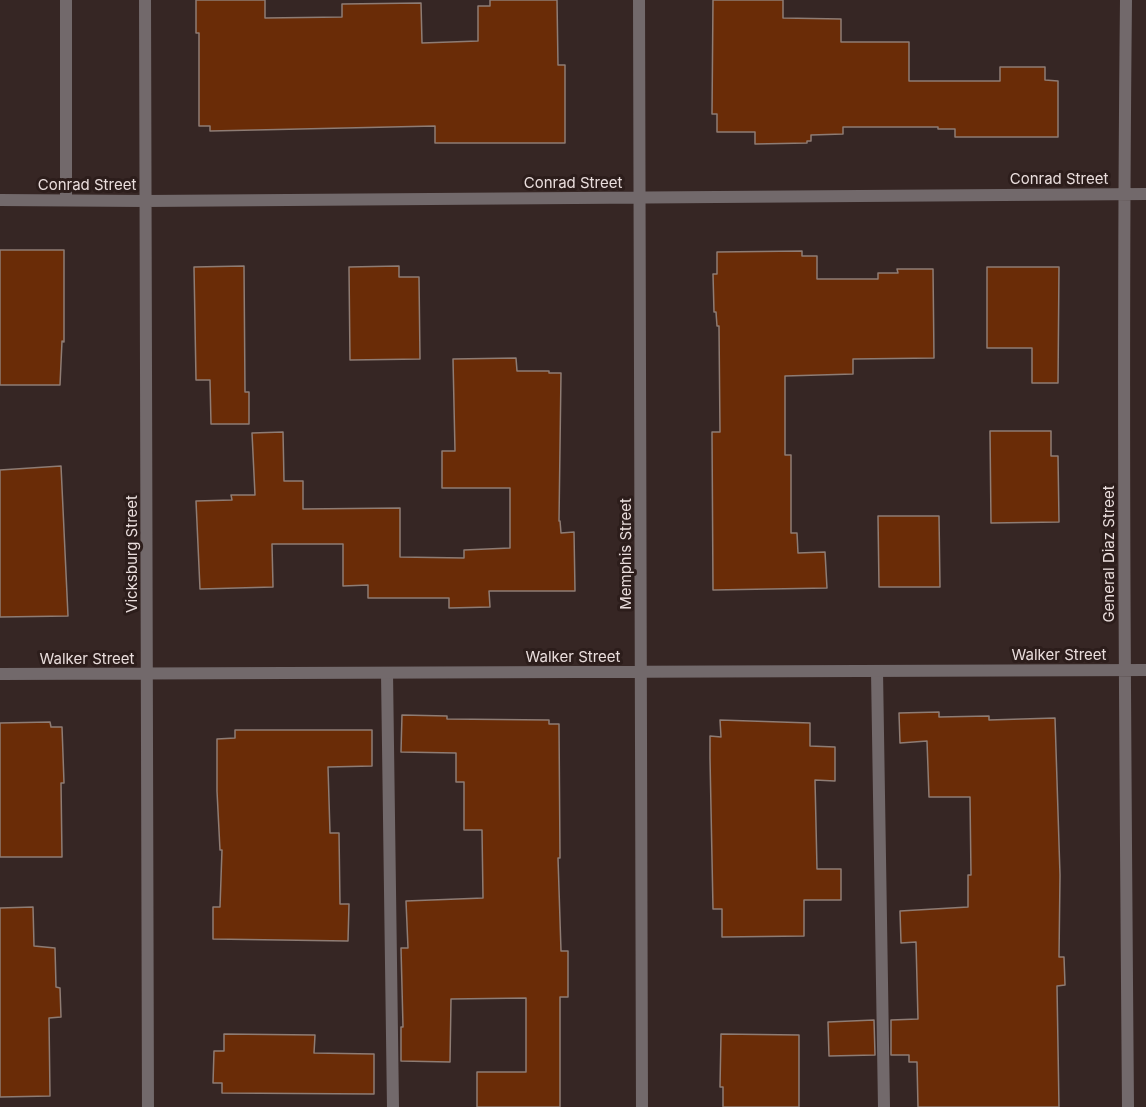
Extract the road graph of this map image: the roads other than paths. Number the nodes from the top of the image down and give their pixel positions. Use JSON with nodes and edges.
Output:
{"nodes":[{"id":1,"x":66,"y":0,"type":"edge"},
{"id":2,"x":145,"y":0,"type":"edge"},
{"id":3,"x":639,"y":0,"type":"edge"},
{"id":4,"x":1126,"y":0,"type":"edge"},
{"id":5,"x":1124,"y":194,"type":"junction"},
{"id":6,"x":1146,"y":194,"type":"edge"},
{"id":7,"x":641,"y":197,"type":"junction"},
{"id":8,"x":0,"y":200,"type":"edge"},
{"id":9,"x":66,"y":200,"type":"junction"},
{"id":10,"x":145,"y":201,"type":"junction"},
{"id":11,"x":1124,"y":670,"type":"junction"},
{"id":12,"x":1146,"y":670,"type":"edge"},
{"id":13,"x":877,"y":671,"type":"junction"},
{"id":14,"x":642,"y":672,"type":"junction"},
{"id":15,"x":387,"y":673,"type":"junction"},
{"id":16,"x":0,"y":674,"type":"edge"},
{"id":17,"x":147,"y":674,"type":"junction"},
{"id":18,"x":148,"y":1107,"type":"edge"},
{"id":19,"x":393,"y":1107,"type":"edge"},
{"id":20,"x":642,"y":1107,"type":"edge"},
{"id":21,"x":884,"y":1107,"type":"edge"},
{"id":22,"x":1128,"y":1107,"type":"edge"}],
"edges":[{"from":1,"to":9,"type":"street"},
{"from":2,"to":10,"type":"street","name":"Vicksburg Street"},
{"from":3,"to":7,"type":"street","name":"Memphis Street"},
{"from":4,"to":5,"type":"street","name":"General Diaz Street"},
{"from":5,"to":6,"type":"street","name":"Conrad Street"},
{"from":5,"to":7,"type":"street","name":"Conrad Street"},
{"from":5,"to":11,"type":"street","name":"General Diaz Street"},
{"from":7,"to":10,"type":"street","name":"Conrad Street"},
{"from":7,"to":14,"type":"street","name":"Memphis Street"},
{"from":8,"to":9,"type":"street","name":"Conrad Street"},
{"from":9,"to":10,"type":"street","name":"Conrad Street"},
{"from":10,"to":17,"type":"street","name":"Vicksburg Street"},
{"from":11,"to":12,"type":"street","name":"Walker Street"},
{"from":11,"to":13,"type":"street","name":"Walker Street"},
{"from":11,"to":22,"type":"street","name":"General Diaz Street"},
{"from":13,"to":14,"type":"street","name":"Walker Street"},
{"from":13,"to":21,"type":"street"},
{"from":14,"to":15,"type":"street","name":"Walker Street"},
{"from":14,"to":20,"type":"street","name":"Memphis Street"},
{"from":15,"to":17,"type":"street","name":"Walker Street"},
{"from":15,"to":19,"type":"street"},
{"from":16,"to":17,"type":"street","name":"Walker Street"},
{"from":17,"to":18,"type":"street","name":"Vicksburg Street"}]}
